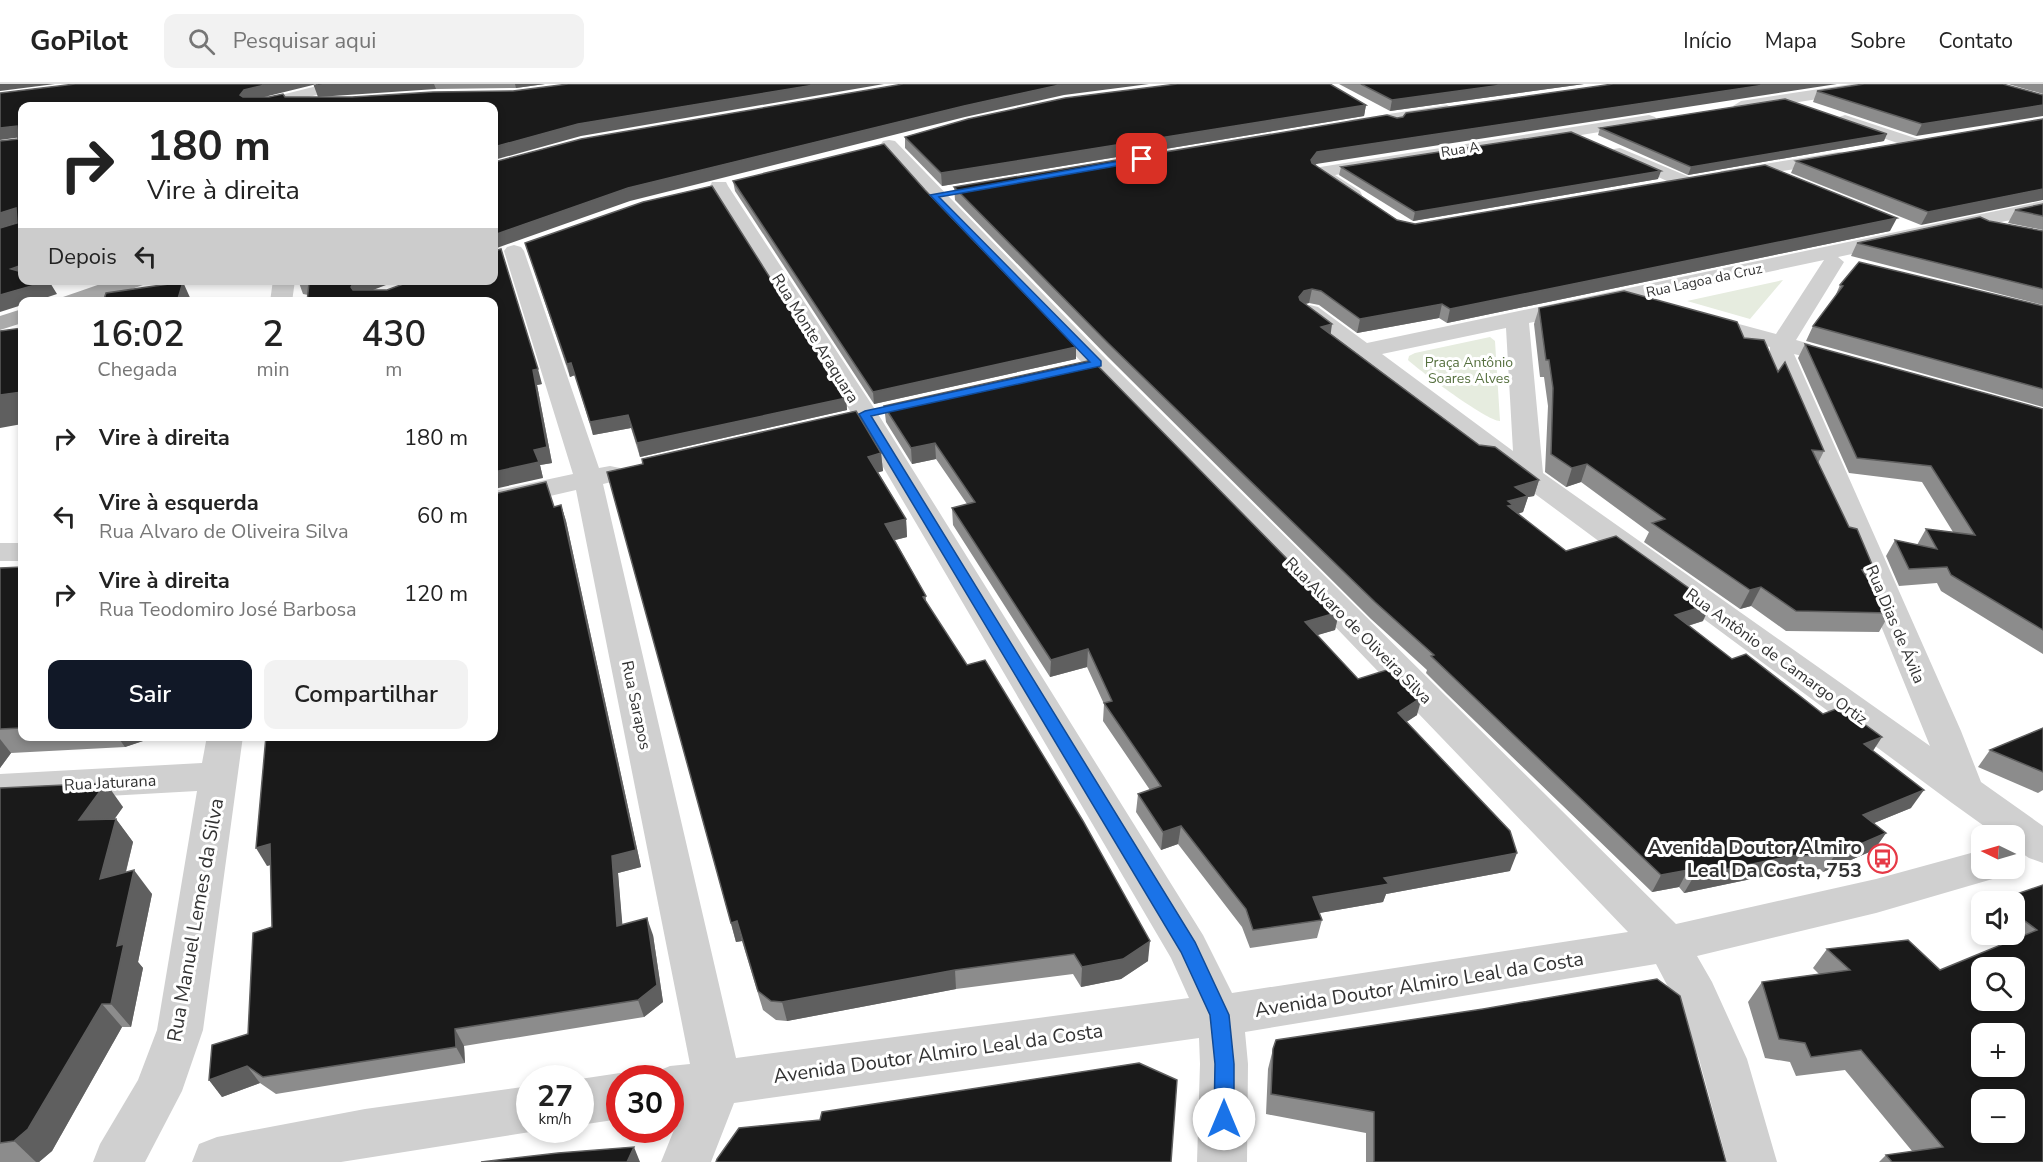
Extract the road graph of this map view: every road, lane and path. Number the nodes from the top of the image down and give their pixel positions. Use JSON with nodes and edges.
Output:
{"nodes":[{"id":1,"x":344,"y":84,"type":"edge"},
{"id":2,"x":1882,"y":84,"type":"edge"},
{"id":3,"x":1749,"y":87,"type":"edge"},
{"id":4,"x":1785,"y":100,"type":"junction"},
{"id":5,"x":271,"y":102,"type":"edge"},
{"id":6,"x":1469,"y":107,"type":"edge"},
{"id":7,"x":1368,"y":109,"type":"dead end"},
{"id":8,"x":1721,"y":109,"type":"edge"},
{"id":9,"x":1666,"y":117,"type":"edge"},
{"id":10,"x":1386,"y":119,"type":"junction"},
{"id":11,"x":1329,"y":128,"type":"edge"},
{"id":12,"x":1407,"y":129,"type":"edge"},
{"id":13,"x":1571,"y":132,"type":"junction"},
{"id":14,"x":1428,"y":140,"type":"edge"},
{"id":15,"x":1938,"y":140,"type":"edge"},
{"id":16,"x":892,"y":144,"type":"dead end"},
{"id":17,"x":1915,"y":144,"type":"junction"},
{"id":18,"x":1880,"y":150,"type":"edge"},
{"id":19,"x":1449,"y":151,"type":"junction"},
{"id":20,"x":1857,"y":154,"type":"edge"},
{"id":21,"x":1763,"y":170,"type":"junction"},
{"id":22,"x":1685,"y":182,"type":"junction"},
{"id":23,"x":1794,"y":182,"type":"edge"},
{"id":24,"x":720,"y":186,"type":"dead end"},
{"id":25,"x":1650,"y":188,"type":"edge"},
{"id":26,"x":1367,"y":204,"type":"edge"},
{"id":27,"x":2043,"y":207,"type":"edge"},
{"id":28,"x":1888,"y":221,"type":"edge"},
{"id":29,"x":1971,"y":224,"type":"junction"},
{"id":30,"x":2012,"y":232,"type":"edge"},
{"id":31,"x":1921,"y":234,"type":"junction"},
{"id":32,"x":511,"y":252,"type":"edge"},
{"id":33,"x":1839,"y":261,"type":"junction"},
{"id":34,"x":120,"y":285,"type":"edge"},
{"id":35,"x":85,"y":297,"type":"edge"},
{"id":36,"x":1620,"y":298,"type":"junction"},
{"id":37,"x":1310,"y":312,"type":"edge"},
{"id":38,"x":18,"y":317,"type":"edge"},
{"id":39,"x":1517,"y":319,"type":"junction"},
{"id":40,"x":0,"y":323,"type":"edge"},
{"id":41,"x":1782,"y":343,"type":"junction"},
{"id":42,"x":1364,"y":351,"type":"junction"},
{"id":43,"x":1827,"y":356,"type":"edge"},
{"id":44,"x":634,"y":468,"type":"edge"},
{"id":45,"x":1529,"y":476,"type":"junction"},
{"id":46,"x":588,"y":478,"type":"junction"},
{"id":47,"x":498,"y":499,"type":"edge"},
{"id":48,"x":0,"y":552,"type":"edge"},
{"id":49,"x":18,"y":552,"type":"edge"},
{"id":50,"x":222,"y":756,"type":"edge"},
{"id":51,"x":0,"y":788,"type":"edge"},
{"id":52,"x":1966,"y":793,"type":"junction"},
{"id":53,"x":2043,"y":847,"type":"edge"},
{"id":54,"x":2025,"y":853,"type":"edge"},
{"id":55,"x":1971,"y":869,"type":"edge"},
{"id":56,"x":1668,"y":944,"type":"junction"},
{"id":57,"x":1220,"y":1015,"type":"junction"},
{"id":58,"x":718,"y":1082,"type":"junction"},
{"id":59,"x":684,"y":1087,"type":"edge"},
{"id":60,"x":516,"y":1111,"type":"edge"},
{"id":61,"x":117,"y":1162,"type":"edge"},
{"id":62,"x":217,"y":1162,"type":"edge"},
{"id":63,"x":686,"y":1162,"type":"edge"},
{"id":64,"x":1222,"y":1162,"type":"edge"},
{"id":65,"x":1752,"y":1162,"type":"edge"}],
"edges":[{"from":1,"to":5,"type":"street"},
{"from":2,"to":4,"type":"street"},
{"from":3,"to":4,"type":"street"},
{"from":4,"to":8,"type":"street"},
{"from":4,"to":17,"type":"street"},
{"from":6,"to":10,"type":"street"},
{"from":7,"to":10,"type":"street"},
{"from":9,"to":13,"type":"street","name":"Rua A"},
{"from":10,"to":11,"type":"street"},
{"from":10,"to":12,"type":"street"},
{"from":13,"to":19,"type":"street","name":"Rua A"},
{"from":13,"to":22,"type":"street"},
{"from":14,"to":19,"type":"street"},
{"from":15,"to":17,"type":"street"},
{"from":16,"to":56,"type":"street","name":"Rua Alvaro de Oliveira Silva"},
{"from":17,"to":18,"type":"street"},
{"from":19,"to":26,"type":"street","name":"Rua A"},
{"from":20,"to":21,"type":"street"},
{"from":21,"to":22,"type":"street"},
{"from":21,"to":23,"type":"street"},
{"from":22,"to":25,"type":"street"},
{"from":24,"to":57,"type":"street","name":"Rua Monte Araquara"},
{"from":27,"to":29,"type":"street","name":"Rua Lagoa da Cruz"},
{"from":28,"to":31,"type":"street"},
{"from":29,"to":30,"type":"street"},
{"from":29,"to":31,"type":"street","name":"Rua Lagoa da Cruz"},
{"from":31,"to":33,"type":"street","name":"Rua Lagoa da Cruz"},
{"from":32,"to":46,"type":"street","name":"Rua Sarapos"},
{"from":33,"to":36,"type":"street","name":"Rua Lagoa da Cruz"},
{"from":33,"to":41,"type":"street"},
{"from":34,"to":35,"type":"main road"},
{"from":36,"to":39,"type":"street","name":"Rua Lagoa da Cruz"},
{"from":36,"to":41,"type":"street"},
{"from":37,"to":42,"type":"street","name":"Rua Antônio de Camargo Ortiz"},
{"from":38,"to":40,"type":"main road"},
{"from":39,"to":42,"type":"street","name":"Rua Lagoa da Cruz"},
{"from":39,"to":45,"type":"street"},
{"from":41,"to":43,"type":"street"},
{"from":41,"to":52,"type":"street","name":"Rua Dias de Ávila"},
{"from":42,"to":45,"type":"street","name":"Rua Antônio de Camargo Ortiz"},
{"from":44,"to":46,"type":"street"},
{"from":45,"to":52,"type":"street","name":"Rua Antônio de Camargo Ortiz"},
{"from":46,"to":47,"type":"street"},
{"from":46,"to":58,"type":"street","name":"Rua Sarapos"},
{"from":48,"to":49,"type":"street"},
{"from":50,"to":51,"type":"street","name":"Rua Jaturana"},
{"from":50,"to":61,"type":"street","name":"Rua Manuel Lemes da Silva"},
{"from":52,"to":53,"type":"street","name":"Rua Antônio de Camargo Ortiz"},
{"from":53,"to":54,"type":"street"},
{"from":55,"to":56,"type":"street","name":"Avenida Doutor Almiro Leal da Costa"},
{"from":56,"to":57,"type":"street","name":"Avenida Doutor Almiro Leal da Costa"},
{"from":56,"to":65,"type":"street","name":"Rua Alvaro de Oliveira Silva"},
{"from":57,"to":58,"type":"street","name":"Avenida Doutor Almiro Leal da Costa"},
{"from":57,"to":64,"type":"street","name":"Rua Monte Araquara"},
{"from":58,"to":59,"type":"street","name":"Avenida Doutor Almiro Leal da Costa"},
{"from":58,"to":63,"type":"street"},
{"from":60,"to":62,"type":"street"}]}
